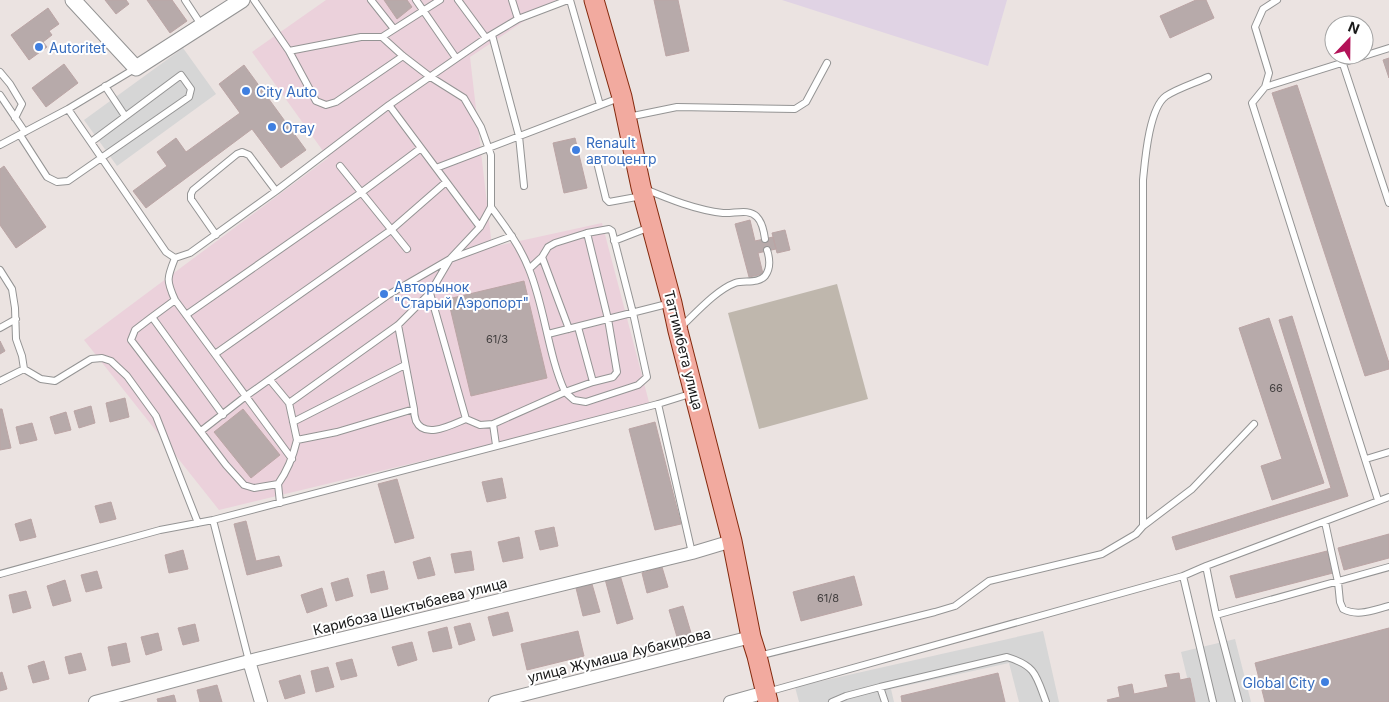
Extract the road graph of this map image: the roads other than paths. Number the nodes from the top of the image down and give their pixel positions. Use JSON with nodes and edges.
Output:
{"nodes":[{"id":1,"x":73,"y":0,"type":"edge"},
{"id":2,"x":185,"y":0,"type":"edge"},
{"id":3,"x":242,"y":0,"type":"edge"},
{"id":4,"x":254,"y":0,"type":"edge"},
{"id":5,"x":371,"y":0,"type":"edge"},
{"id":6,"x":416,"y":0,"type":"edge"},
{"id":7,"x":440,"y":0,"type":"edge"},
{"id":8,"x":458,"y":0,"type":"edge"},
{"id":9,"x":512,"y":0,"type":"edge"},
{"id":10,"x":569,"y":0,"type":"edge"},
{"id":11,"x":594,"y":0,"type":"edge"},
{"id":12,"x":1277,"y":0,"type":"edge"},
{"id":13,"x":423,"y":10,"type":"junction"},
{"id":14,"x":518,"y":19,"type":"junction"},
{"id":15,"x":202,"y":26,"type":"junction"},
{"id":16,"x":394,"y":29,"type":"junction"},
{"id":17,"x":492,"y":34,"type":"junction"},
{"id":18,"x":382,"y":37,"type":"junction"},
{"id":19,"x":486,"y":38,"type":"junction"},
{"id":20,"x":1389,"y":48,"type":"edge"},
{"id":21,"x":289,"y":52,"type":"junction"},
{"id":22,"x":1374,"y":53,"type":"edge"},
{"id":23,"x":403,"y":56,"type":"junction"},
{"id":24,"x":456,"y":58,"type":"junction"},
{"id":25,"x":828,"y":63,"type":"dead end"},
{"id":26,"x":1340,"y":65,"type":"edge"},
{"id":27,"x":1343,"y":65,"type":"edge"},
{"id":28,"x":136,"y":68,"type":"junction"},
{"id":29,"x":0,"y":72,"type":"edge"},
{"id":30,"x":429,"y":76,"type":"junction"},
{"id":31,"x":1208,"y":77,"type":"dead end"},
{"id":32,"x":105,"y":86,"type":"junction"},
{"id":33,"x":1265,"y":87,"type":"junction"},
{"id":34,"x":0,"y":95,"type":"edge"},
{"id":35,"x":622,"y":97,"type":"junction"},
{"id":36,"x":389,"y":105,"type":"junction"},
{"id":37,"x":600,"y":105,"type":"junction"},
{"id":38,"x":68,"y":109,"type":"junction"},
{"id":39,"x":125,"y":116,"type":"junction"},
{"id":40,"x":626,"y":117,"type":"junction"},
{"id":41,"x":16,"y":118,"type":"junction"},
{"id":42,"x":22,"y":133,"type":"junction"},
{"id":43,"x":519,"y":136,"type":"junction"},
{"id":44,"x":91,"y":142,"type":"junction"},
{"id":45,"x":0,"y":145,"type":"edge"},
{"id":46,"x":489,"y":147,"type":"junction"},
{"id":47,"x":421,"y":148,"type":"junction"},
{"id":48,"x":102,"y":158,"type":"junction"},
{"id":49,"x":596,"y":158,"type":"dead end"},
{"id":50,"x":340,"y":166,"type":"dead end"},
{"id":51,"x":436,"y":168,"type":"junction"},
{"id":52,"x":446,"y":182,"type":"junction"},
{"id":53,"x":524,"y":186,"type":"dead end"},
{"id":54,"x":276,"y":191,"type":"junction"},
{"id":55,"x":362,"y":192,"type":"junction"},
{"id":56,"x":642,"y":192,"type":"junction"},
{"id":57,"x":1389,"y":203,"type":"edge"},
{"id":58,"x":491,"y":207,"type":"junction"},
{"id":59,"x":652,"y":226,"type":"junction"},
{"id":60,"x":480,"y":227,"type":"junction"},
{"id":61,"x":391,"y":230,"type":"junction"},
{"id":62,"x":587,"y":233,"type":"junction"},
{"id":63,"x":216,"y":235,"type":"junction"},
{"id":64,"x":512,"y":236,"type":"junction"},
{"id":65,"x":765,"y":239,"type":"dead end"},
{"id":66,"x":614,"y":241,"type":"junction"},
{"id":67,"x":407,"y":249,"type":"dead end"},
{"id":68,"x":767,"y":250,"type":"dead end"},
{"id":69,"x":542,"y":257,"type":"junction"},
{"id":70,"x":175,"y":258,"type":"junction"},
{"id":71,"x":450,"y":259,"type":"junction"},
{"id":72,"x":530,"y":269,"type":"junction"},
{"id":73,"x":0,"y":270,"type":"edge"},
{"id":74,"x":430,"y":293,"type":"junction"},
{"id":75,"x":175,"y":300,"type":"junction"},
{"id":76,"x":672,"y":303,"type":"junction"},
{"id":77,"x":633,"y":313,"type":"junction"},
{"id":78,"x":186,"y":314,"type":"junction"},
{"id":79,"x":152,"y":317,"type":"junction"},
{"id":80,"x":16,"y":319,"type":"junction"},
{"id":81,"x":608,"y":319,"type":"junction"},
{"id":82,"x":398,"y":325,"type":"junction"},
{"id":83,"x":578,"y":327,"type":"junction"},
{"id":84,"x":0,"y":328,"type":"edge"},
{"id":85,"x":569,"y":329,"type":"junction"},
{"id":86,"x":678,"y":331,"type":"junction"},
{"id":87,"x":548,"y":334,"type":"junction"},
{"id":88,"x":215,"y":354,"type":"junction"},
{"id":89,"x":405,"y":366,"type":"junction"},
{"id":90,"x":24,"y":369,"type":"junction"},
{"id":91,"x":270,"y":380,"type":"junction"},
{"id":92,"x":0,"y":381,"type":"edge"},
{"id":93,"x":593,"y":382,"type":"junction"},
{"id":94,"x":565,"y":392,"type":"junction"},
{"id":95,"x":694,"y":393,"type":"junction"},
{"id":96,"x":246,"y":396,"type":"junction"},
{"id":97,"x":289,"y":403,"type":"junction"},
{"id":98,"x":658,"y":404,"type":"junction"},
{"id":99,"x":414,"y":409,"type":"junction"},
{"id":100,"x":223,"y":415,"type":"junction"},
{"id":101,"x":466,"y":419,"type":"junction"},
{"id":102,"x":293,"y":422,"type":"junction"},
{"id":103,"x":493,"y":424,"type":"junction"},
{"id":104,"x":1254,"y":424,"type":"dead end"},
{"id":105,"x":201,"y":431,"type":"junction"},
{"id":106,"x":297,"y":440,"type":"junction"},
{"id":107,"x":496,"y":445,"type":"junction"},
{"id":108,"x":1389,"y":452,"type":"edge"},
{"id":109,"x":292,"y":459,"type":"junction"},
{"id":110,"x":1366,"y":459,"type":"junction"},
{"id":111,"x":278,"y":484,"type":"junction"},
{"id":112,"x":1389,"y":496,"type":"edge"},
{"id":113,"x":1378,"y":500,"type":"junction"},
{"id":114,"x":280,"y":502,"type":"junction"},
{"id":115,"x":213,"y":520,"type":"junction"},
{"id":116,"x":1325,"y":522,"type":"junction"},
{"id":117,"x":198,"y":523,"type":"junction"},
{"id":118,"x":1143,"y":526,"type":"junction"},
{"id":119,"x":732,"y":541,"type":"junction"},
{"id":120,"x":692,"y":553,"type":"junction"},
{"id":121,"x":1206,"y":566,"type":"junction"},
{"id":122,"x":1389,"y":567,"type":"edge"},
{"id":123,"x":0,"y":574,"type":"edge"},
{"id":124,"x":1184,"y":576,"type":"junction"},
{"id":125,"x":1338,"y":582,"type":"junction"},
{"id":126,"x":1389,"y":606,"type":"edge"},
{"id":127,"x":1216,"y":615,"type":"junction"},
{"id":128,"x":751,"y":637,"type":"junction"},
{"id":129,"x":757,"y":656,"type":"junction"},
{"id":130,"x":249,"y":661,"type":"junction"},
{"id":131,"x":880,"y":686,"type":"junction"},
{"id":132,"x":767,"y":697,"type":"edge"},
{"id":133,"x":846,"y":699,"type":"edge"},
{"id":134,"x":95,"y":702,"type":"edge"},
{"id":135,"x":261,"y":702,"type":"edge"},
{"id":136,"x":495,"y":702,"type":"edge"},
{"id":137,"x":730,"y":702,"type":"edge"},
{"id":138,"x":832,"y":702,"type":"edge"},
{"id":139,"x":885,"y":702,"type":"edge"},
{"id":140,"x":1046,"y":702,"type":"edge"},
{"id":141,"x":1213,"y":702,"type":"edge"},
{"id":142,"x":1239,"y":702,"type":"edge"}],
"edges":[{"from":1,"to":28,"type":"street"},
{"from":2,"to":15,"type":"lane"},
{"from":3,"to":15,"type":"street"},
{"from":4,"to":21,"type":"lane"},
{"from":5,"to":16,"type":"lane"},
{"from":6,"to":13,"type":"lane"},
{"from":7,"to":13,"type":"lane"},
{"from":8,"to":19,"type":"lane"},
{"from":9,"to":14,"type":"lane"},
{"from":10,"to":14,"type":"lane"},
{"from":10,"to":37,"type":"lane"},
{"from":11,"to":35,"type":"main road","name":"Таттимбета улица"},
{"from":12,"to":33,"type":"lane"},
{"from":13,"to":16,"type":"lane"},
{"from":13,"to":24,"type":"lane"},
{"from":14,"to":17,"type":"lane"},
{"from":15,"to":28,"type":"street"},
{"from":16,"to":18,"type":"lane"},
{"from":17,"to":19,"type":"lane"},
{"from":17,"to":43,"type":"lane"},
{"from":18,"to":21,"type":"lane"},
{"from":18,"to":23,"type":"lane"},
{"from":19,"to":24,"type":"lane"},
{"from":20,"to":22,"type":"lane"},
{"from":21,"to":23,"type":"lane"},
{"from":23,"to":30,"type":"lane"},
{"from":24,"to":30,"type":"lane"},
{"from":25,"to":40,"type":"lane"},
{"from":26,"to":33,"type":"lane"},
{"from":27,"to":57,"type":"lane"},
{"from":28,"to":32,"type":"lane"},
{"from":29,"to":41,"type":"lane"},
{"from":30,"to":36,"type":"lane"},
{"from":30,"to":46,"type":"lane"},
{"from":31,"to":118,"type":"lane"},
{"from":32,"to":38,"type":"lane"},
{"from":32,"to":39,"type":"lane"},
{"from":33,"to":110,"type":"lane"},
{"from":34,"to":41,"type":"lane"},
{"from":35,"to":37,"type":"lane"},
{"from":35,"to":40,"type":"main road","name":"Таттимбета улица"},
{"from":36,"to":47,"type":"lane"},
{"from":36,"to":54,"type":"lane"},
{"from":37,"to":43,"type":"lane"},
{"from":38,"to":42,"type":"lane"},
{"from":38,"to":44,"type":"lane"},
{"from":39,"to":44,"type":"lane"},
{"from":39,"to":48,"type":"lane"},
{"from":40,"to":56,"type":"main road","name":"Таттимбета улица"},
{"from":41,"to":42,"type":"lane"},
{"from":42,"to":45,"type":"lane"},
{"from":42,"to":48,"type":"lane"},
{"from":43,"to":46,"type":"lane"},
{"from":43,"to":53,"type":"lane"},
{"from":44,"to":48,"type":"lane"},
{"from":46,"to":51,"type":"lane"},
{"from":46,"to":58,"type":"lane"},
{"from":47,"to":51,"type":"lane"},
{"from":47,"to":55,"type":"lane"},
{"from":48,"to":70,"type":"lane"},
{"from":49,"to":56,"type":"lane"},
{"from":50,"to":55,"type":"lane"},
{"from":51,"to":52,"type":"lane"},
{"from":52,"to":60,"type":"lane"},
{"from":52,"to":61,"type":"lane"},
{"from":54,"to":63,"type":"lane"},
{"from":54,"to":63,"type":"lane"},
{"from":55,"to":61,"type":"lane"},
{"from":55,"to":78,"type":"lane"},
{"from":56,"to":59,"type":"main road","name":"Таттимбета улица"},
{"from":56,"to":65,"type":"lane"},
{"from":58,"to":60,"type":"lane"},
{"from":58,"to":64,"type":"lane"},
{"from":59,"to":66,"type":"lane"},
{"from":59,"to":76,"type":"main road","name":"Таттимбета улица"},
{"from":60,"to":71,"type":"lane"},
{"from":61,"to":67,"type":"lane"},
{"from":61,"to":88,"type":"lane"},
{"from":62,"to":66,"type":"lane"},
{"from":62,"to":69,"type":"lane"},
{"from":62,"to":81,"type":"lane"},
{"from":63,"to":70,"type":"lane"},
{"from":64,"to":71,"type":"lane"},
{"from":64,"to":72,"type":"lane"},
{"from":66,"to":77,"type":"lane"},
{"from":68,"to":86,"type":"lane"},
{"from":69,"to":72,"type":"lane"},
{"from":69,"to":85,"type":"lane"},
{"from":70,"to":75,"type":"lane"},
{"from":71,"to":74,"type":"lane"},
{"from":71,"to":91,"type":"lane"},
{"from":72,"to":87,"type":"lane"},
{"from":73,"to":80,"type":"lane"},
{"from":74,"to":82,"type":"lane"},
{"from":74,"to":101,"type":"lane"},
{"from":75,"to":78,"type":"lane"},
{"from":75,"to":79,"type":"lane"},
{"from":76,"to":77,"type":"lane"},
{"from":76,"to":86,"type":"main road","name":"Таттимбета улица"},
{"from":77,"to":81,"type":"lane"},
{"from":77,"to":94,"type":"lane"},
{"from":78,"to":88,"type":"lane"},
{"from":79,"to":100,"type":"lane"},
{"from":79,"to":105,"type":"lane"},
{"from":80,"to":84,"type":"lane"},
{"from":80,"to":90,"type":"lane"},
{"from":81,"to":83,"type":"lane"},
{"from":81,"to":93,"type":"lane"},
{"from":82,"to":89,"type":"lane"},
{"from":82,"to":97,"type":"lane"},
{"from":83,"to":85,"type":"lane"},
{"from":83,"to":93,"type":"lane"},
{"from":85,"to":87,"type":"lane"},
{"from":86,"to":95,"type":"main road","name":"Таттимбета улица"},
{"from":87,"to":94,"type":"lane"},
{"from":88,"to":96,"type":"lane"},
{"from":89,"to":99,"type":"lane"},
{"from":89,"to":102,"type":"lane"},
{"from":90,"to":92,"type":"lane"},
{"from":90,"to":117,"type":"lane"},
{"from":91,"to":96,"type":"lane"},
{"from":91,"to":97,"type":"lane"},
{"from":93,"to":94,"type":"lane"},
{"from":94,"to":103,"type":"lane"},
{"from":95,"to":98,"type":"lane"},
{"from":95,"to":119,"type":"main road","name":"Таттимбета улица"},
{"from":96,"to":100,"type":"lane"},
{"from":96,"to":109,"type":"lane"},
{"from":97,"to":102,"type":"lane"},
{"from":98,"to":107,"type":"lane"},
{"from":98,"to":120,"type":"lane"},
{"from":99,"to":101,"type":"lane"},
{"from":99,"to":106,"type":"lane"},
{"from":100,"to":105,"type":"lane"},
{"from":101,"to":103,"type":"lane"},
{"from":102,"to":106,"type":"lane"},
{"from":103,"to":107,"type":"lane"},
{"from":104,"to":118,"type":"lane"},
{"from":105,"to":111,"type":"lane"},
{"from":106,"to":109,"type":"lane"},
{"from":107,"to":114,"type":"lane"},
{"from":108,"to":110,"type":"lane"},
{"from":109,"to":111,"type":"lane"},
{"from":110,"to":113,"type":"lane"},
{"from":111,"to":114,"type":"lane"},
{"from":112,"to":113,"type":"lane"},
{"from":113,"to":116,"type":"lane"},
{"from":114,"to":115,"type":"lane"},
{"from":115,"to":117,"type":"lane"},
{"from":115,"to":130,"type":"lane"},
{"from":116,"to":121,"type":"lane"},
{"from":116,"to":125,"type":"lane"},
{"from":117,"to":123,"type":"lane"},
{"from":118,"to":129,"type":"lane"},
{"from":119,"to":120,"type":"street","name":"Карибоза Шектыбаева улица"},
{"from":119,"to":128,"type":"main road","name":"Таттимбета улица"},
{"from":120,"to":130,"type":"street","name":"Карибоза Шектыбаева улица"},
{"from":121,"to":124,"type":"lane"},
{"from":121,"to":127,"type":"lane"},
{"from":122,"to":125,"type":"lane"},
{"from":124,"to":132,"type":"lane"},
{"from":124,"to":141,"type":"lane"},
{"from":125,"to":126,"type":"lane"},
{"from":125,"to":127,"type":"lane"},
{"from":127,"to":142,"type":"lane"},
{"from":128,"to":129,"type":"main road","name":"Таттимбета улица"},
{"from":128,"to":136,"type":"street","name":"улица Жумаша Аубакирова"},
{"from":129,"to":132,"type":"main road","name":"Таттимбета улица"},
{"from":130,"to":134,"type":"street","name":"Карибоза Шектыбаева улица"},
{"from":130,"to":135,"type":"street"},
{"from":131,"to":133,"type":"lane"},
{"from":131,"to":139,"type":"lane"},
{"from":131,"to":140,"type":"lane"},
{"from":132,"to":137,"type":"street"},
{"from":133,"to":138,"type":"lane"}]}
